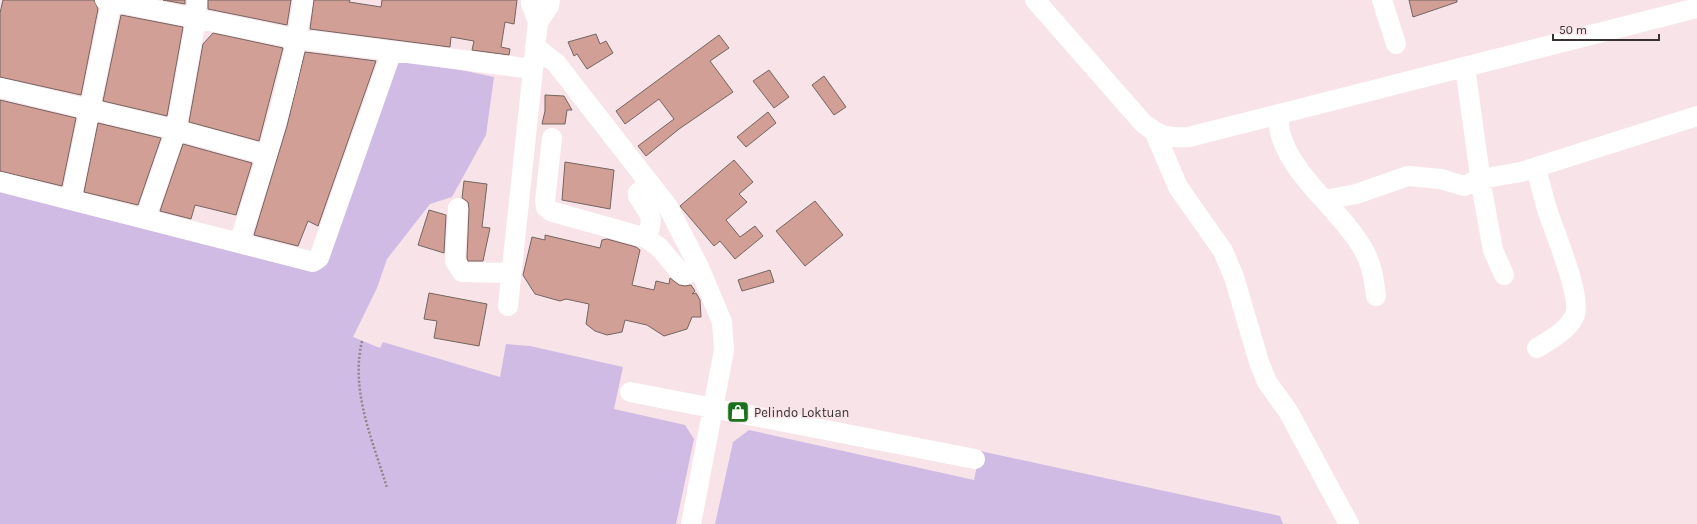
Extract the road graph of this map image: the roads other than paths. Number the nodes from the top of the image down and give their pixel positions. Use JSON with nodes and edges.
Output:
{"nodes":[{"id":1,"x":304,"y":0,"type":"edge"},
{"id":2,"x":1035,"y":0,"type":"edge"},
{"id":3,"x":1382,"y":0,"type":"edge"},
{"id":4,"x":109,"y":1,"type":"edge"},
{"id":5,"x":540,"y":6,"type":"edge"},
{"id":6,"x":1697,"y":8,"type":"edge"},
{"id":7,"x":196,"y":10,"type":"edge"},
{"id":8,"x":298,"y":39,"type":"junction"},
{"id":9,"x":1396,"y":44,"type":"dead end"},
{"id":10,"x":535,"y":47,"type":"junction"},
{"id":11,"x":392,"y":51,"type":"junction"},
{"id":12,"x":1465,"y":67,"type":"junction"},
{"id":13,"x":532,"y":69,"type":"junction"},
{"id":14,"x":0,"y":88,"type":"edge"},
{"id":15,"x":90,"y":110,"type":"junction"},
{"id":16,"x":1278,"y":115,"type":"junction"},
{"id":17,"x":1697,"y":116,"type":"edge"},
{"id":18,"x":176,"y":130,"type":"junction"},
{"id":19,"x":1155,"y":133,"type":"junction"},
{"id":20,"x":552,"y":138,"type":"dead end"},
{"id":21,"x":268,"y":155,"type":"junction"},
{"id":22,"x":1536,"y":167,"type":"junction"},
{"id":23,"x":1480,"y":179,"type":"junction"},
{"id":24,"x":0,"y":182,"type":"edge"},
{"id":25,"x":650,"y":183,"type":"junction"},
{"id":26,"x":71,"y":200,"type":"junction"},
{"id":27,"x":1325,"y":200,"type":"junction"},
{"id":28,"x":458,"y":208,"type":"dead end"},
{"id":29,"x":145,"y":219,"type":"junction"},
{"id":30,"x":646,"y":238,"type":"junction"},
{"id":31,"x":239,"y":243,"type":"junction"},
{"id":32,"x":699,"y":267,"type":"junction"},
{"id":33,"x":511,"y":273,"type":"junction"},
{"id":34,"x":1504,"y":275,"type":"dead end"},
{"id":35,"x":1376,"y":296,"type":"dead end"},
{"id":36,"x":508,"y":306,"type":"dead end"},
{"id":37,"x":1537,"y":348,"type":"dead end"},
{"id":38,"x":630,"y":392,"type":"dead end"},
{"id":39,"x":713,"y":408,"type":"junction"},
{"id":40,"x":975,"y":459,"type":"dead end"},
{"id":41,"x":692,"y":524,"type":"edge"},
{"id":42,"x":1349,"y":524,"type":"edge"}],
"edges":[{"from":1,"to":8,"type":"street"},
{"from":2,"to":19,"type":"street"},
{"from":3,"to":9,"type":"street"},
{"from":4,"to":7,"type":"street"},
{"from":4,"to":15,"type":"street"},
{"from":5,"to":10,"type":"street"},
{"from":6,"to":12,"type":"street"},
{"from":7,"to":8,"type":"street"},
{"from":7,"to":18,"type":"street"},
{"from":8,"to":11,"type":"street"},
{"from":8,"to":21,"type":"street"},
{"from":10,"to":13,"type":"street"},
{"from":10,"to":25,"type":"street"},
{"from":11,"to":13,"type":"street"},
{"from":11,"to":31,"type":"street"},
{"from":12,"to":16,"type":"street"},
{"from":12,"to":23,"type":"street"},
{"from":13,"to":33,"type":"street"},
{"from":14,"to":15,"type":"street"},
{"from":15,"to":18,"type":"street"},
{"from":15,"to":26,"type":"street"},
{"from":16,"to":19,"type":"street"},
{"from":16,"to":27,"type":"street"},
{"from":17,"to":22,"type":"street"},
{"from":18,"to":21,"type":"street"},
{"from":18,"to":29,"type":"street"},
{"from":19,"to":42,"type":"street"},
{"from":20,"to":30,"type":"street"},
{"from":21,"to":31,"type":"street"},
{"from":22,"to":23,"type":"street"},
{"from":22,"to":37,"type":"street"},
{"from":23,"to":27,"type":"street"},
{"from":23,"to":34,"type":"street"},
{"from":24,"to":26,"type":"street"},
{"from":25,"to":30,"type":"street"},
{"from":25,"to":32,"type":"street"},
{"from":26,"to":29,"type":"street"},
{"from":27,"to":35,"type":"street"},
{"from":28,"to":33,"type":"street"},
{"from":29,"to":31,"type":"street"},
{"from":30,"to":32,"type":"street"},
{"from":32,"to":39,"type":"street"},
{"from":33,"to":36,"type":"street"},
{"from":38,"to":39,"type":"street"},
{"from":39,"to":40,"type":"street"},
{"from":39,"to":41,"type":"street"}]}
